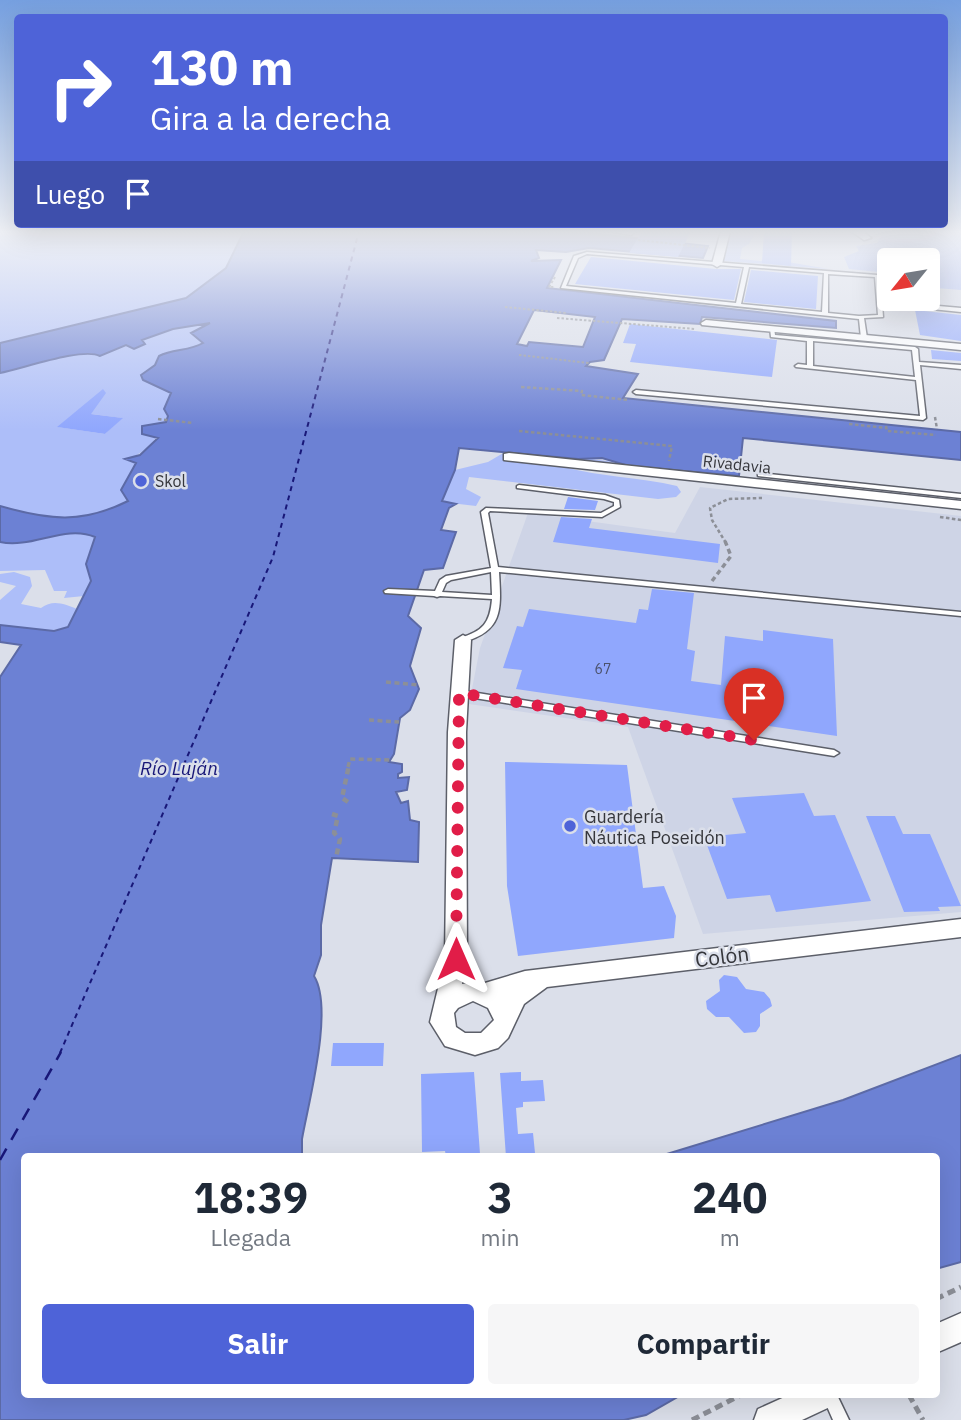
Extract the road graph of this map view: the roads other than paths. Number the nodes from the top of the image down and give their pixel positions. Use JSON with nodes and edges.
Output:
{"nodes":[{"id":1,"x":657,"y":297,"type":"edge"},
{"id":2,"x":740,"y":297,"type":"edge"},
{"id":3,"x":825,"y":297,"type":"edge"},
{"id":4,"x":738,"y":306,"type":"junction"},
{"id":5,"x":940,"y":308,"type":"edge"},
{"id":6,"x":961,"y":310,"type":"edge"},
{"id":7,"x":880,"y":312,"type":"edge"},
{"id":8,"x":825,"y":314,"type":"junction"},
{"id":9,"x":861,"y":318,"type":"junction"},
{"id":10,"x":706,"y":323,"type":"road end"},
{"id":11,"x":772,"y":329,"type":"junction"},
{"id":12,"x":864,"y":338,"type":"junction"},
{"id":13,"x":810,"y":339,"type":"junction"},
{"id":14,"x":961,"y":347,"type":"edge"},
{"id":15,"x":917,"y":363,"type":"junction"},
{"id":16,"x":799,"y":366,"type":"dead end"},
{"id":17,"x":810,"y":367,"type":"junction"},
{"id":18,"x":961,"y":367,"type":"edge"},
{"id":19,"x":919,"y":379,"type":"junction"},
{"id":20,"x":636,"y":392,"type":"dead end"},
{"id":21,"x":509,"y":457,"type":"dead end"},
{"id":22,"x":760,"y":475,"type":"dead end"},
{"id":23,"x":519,"y":487,"type":"dead end"},
{"id":24,"x":961,"y":496,"type":"edge"},
{"id":25,"x":961,"y":505,"type":"edge"},
{"id":26,"x":495,"y":569,"type":"junction"},
{"id":27,"x":388,"y":591,"type":"dead end"},
{"id":28,"x":437,"y":594,"type":"junction"},
{"id":29,"x":495,"y":597,"type":"junction"},
{"id":30,"x":961,"y":614,"type":"edge"},
{"id":31,"x":463,"y":640,"type":"joint"},
{"id":32,"x":459,"y":693,"type":"junction"},
{"id":33,"x":834,"y":753,"type":"dead end"},
{"id":34,"x":961,"y":928,"type":"edge"},
{"id":35,"x":456,"y":959,"type":"junction"},
{"id":36,"x":548,"y":977,"type":"junction"},
{"id":37,"x":481,"y":992,"type":"junction"},
{"id":38,"x":447,"y":1004,"type":"junction"},
{"id":39,"x":505,"y":1017,"type":"junction"},
{"id":40,"x":961,"y":1328,"type":"edge"},
{"id":41,"x":940,"y":1337,"type":"edge"},
{"id":42,"x":815,"y":1398,"type":"edge"},
{"id":43,"x":831,"y":1398,"type":"edge"},
{"id":44,"x":769,"y":1420,"type":"edge"},
{"id":45,"x":841,"y":1420,"type":"edge"}],
"edges":[{"from":1,"to":4,"type":"lane"},
{"from":2,"to":4,"type":"lane"},
{"from":3,"to":8,"type":"lane"},
{"from":4,"to":8,"type":"lane"},
{"from":5,"to":6,"type":"lane"},
{"from":7,"to":9,"type":"lane"},
{"from":8,"to":9,"type":"lane"},
{"from":9,"to":12,"type":"lane"},
{"from":10,"to":11,"type":"street"},
{"from":11,"to":12,"type":"street"},
{"from":11,"to":13,"type":"lane"},
{"from":12,"to":14,"type":"street"},
{"from":13,"to":15,"type":"lane"},
{"from":13,"to":17,"type":"lane"},
{"from":15,"to":18,"type":"lane"},
{"from":15,"to":19,"type":"lane"},
{"from":16,"to":17,"type":"lane"},
{"from":17,"to":19,"type":"lane"},
{"from":19,"to":20,"type":"lane"},
{"from":21,"to":25,"type":"street","name":"Rivadavia"},
{"from":22,"to":24,"type":"lane"},
{"from":23,"to":26,"type":"lane"},
{"from":26,"to":28,"type":"lane"},
{"from":26,"to":29,"type":"lane"},
{"from":26,"to":30,"type":"lane"},
{"from":27,"to":28,"type":"lane"},
{"from":28,"to":29,"type":"lane"},
{"from":29,"to":31,"type":"lane"},
{"from":31,"to":32,"type":"street"},
{"from":32,"to":33,"type":"lane"},
{"from":32,"to":35,"type":"street"},
{"from":34,"to":36,"type":"street","name":"Colón"},
{"from":35,"to":37,"type":"street"},
{"from":35,"to":38,"type":"street"},
{"from":36,"to":37,"type":"street","name":"Colón"},
{"from":36,"to":39,"type":"street"},
{"from":37,"to":38,"type":"street"},
{"from":37,"to":39,"type":"street"},
{"from":38,"to":39,"type":"street"},
{"from":40,"to":41,"type":"street"},
{"from":42,"to":44,"type":"street"},
{"from":43,"to":45,"type":"lane"}]}
